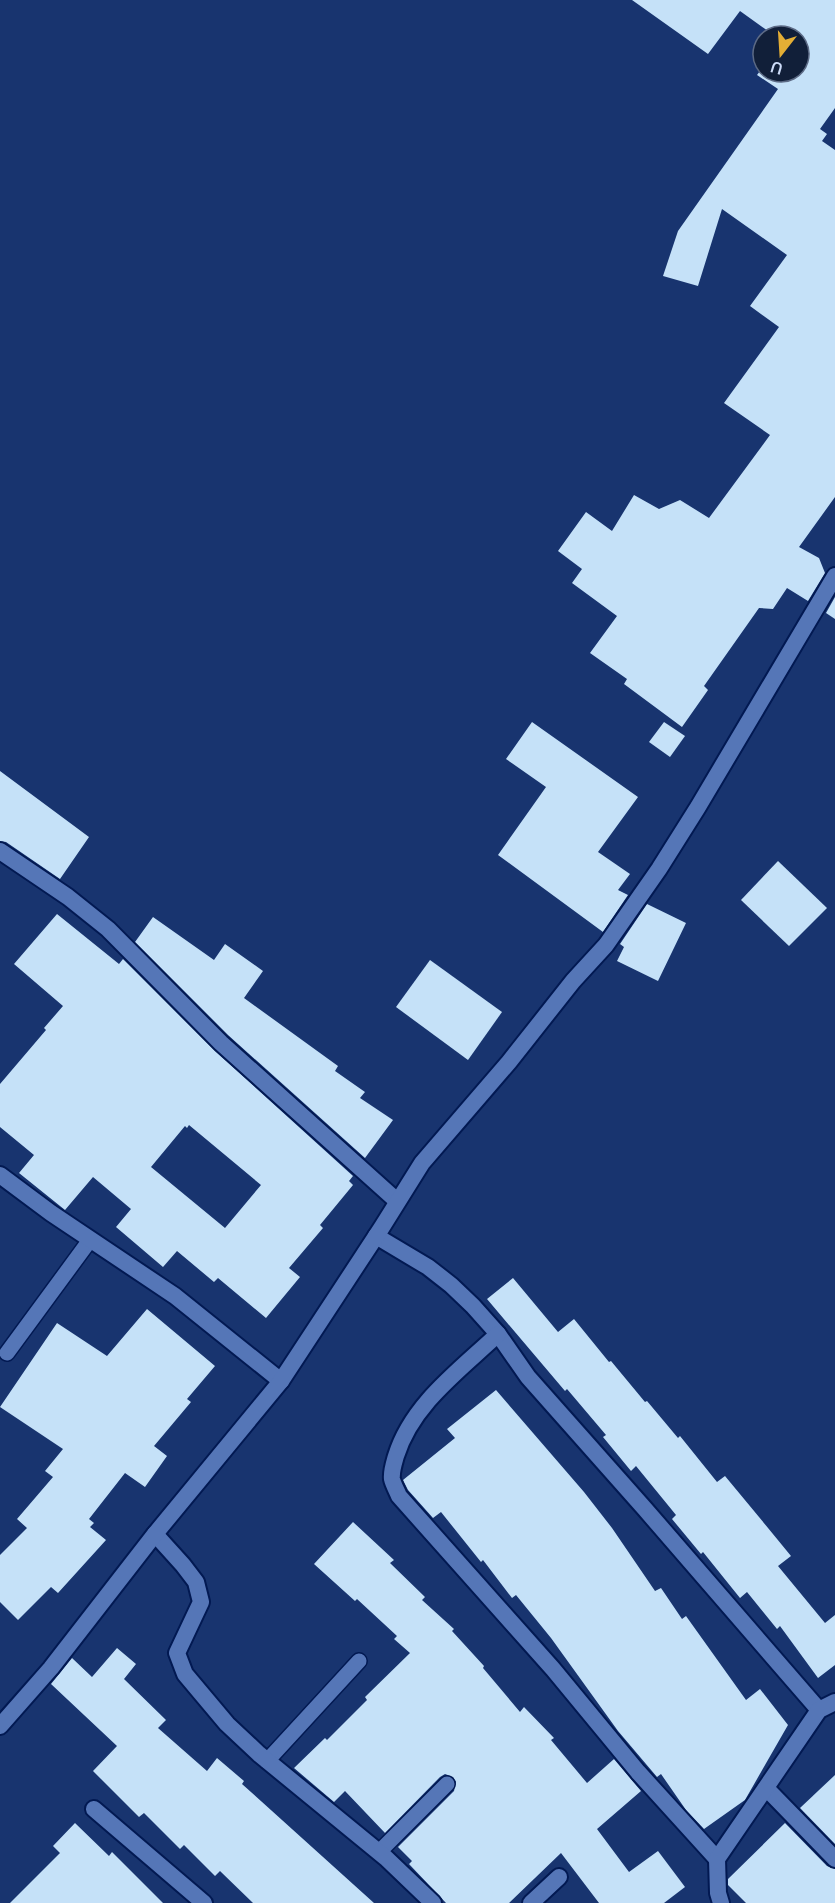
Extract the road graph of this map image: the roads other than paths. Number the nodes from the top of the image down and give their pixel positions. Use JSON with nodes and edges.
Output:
{"nodes":[{"id":1,"x":835,"y":576,"type":"edge"},
{"id":2,"x":0,"y":851,"type":"edge"},
{"id":3,"x":0,"y":1175,"type":"edge"},
{"id":4,"x":397,"y":1200,"type":"junction"},
{"id":5,"x":376,"y":1236,"type":"junction"},
{"id":6,"x":90,"y":1240,"type":"junction"},
{"id":7,"x":498,"y":1334,"type":"junction"},
{"id":8,"x":7,"y":1353,"type":"dead end"},
{"id":9,"x":281,"y":1381,"type":"junction"},
{"id":10,"x":155,"y":1534,"type":"junction"},
{"id":11,"x":359,"y":1661,"type":"dead end"},
{"id":12,"x":835,"y":1702,"type":"edge"},
{"id":13,"x":819,"y":1710,"type":"junction"},
{"id":14,"x":0,"y":1726,"type":"edge"},
{"id":15,"x":267,"y":1761,"type":"junction"},
{"id":16,"x":447,"y":1784,"type":"dead end"},
{"id":17,"x":766,"y":1788,"type":"junction"},
{"id":18,"x":94,"y":1809,"type":"dead end"},
{"id":19,"x":379,"y":1852,"type":"junction"},
{"id":20,"x":835,"y":1858,"type":"edge"},
{"id":21,"x":717,"y":1859,"type":"junction"},
{"id":22,"x":559,"y":1877,"type":"dead end"},
{"id":23,"x":428,"y":1901,"type":"edge"},
{"id":24,"x":204,"y":1903,"type":"edge"},
{"id":25,"x":531,"y":1903,"type":"edge"},
{"id":26,"x":721,"y":1903,"type":"edge"}],
"edges":[{"from":1,"to":4,"type":"street"},
{"from":2,"to":4,"type":"street"},
{"from":3,"to":6,"type":"street"},
{"from":4,"to":5,"type":"street"},
{"from":5,"to":7,"type":"street"},
{"from":5,"to":9,"type":"street"},
{"from":6,"to":8,"type":"lane"},
{"from":6,"to":9,"type":"street"},
{"from":7,"to":13,"type":"street"},
{"from":7,"to":21,"type":"street"},
{"from":9,"to":10,"type":"street"},
{"from":10,"to":14,"type":"street"},
{"from":10,"to":15,"type":"street"},
{"from":11,"to":15,"type":"lane"},
{"from":12,"to":13,"type":"street"},
{"from":13,"to":17,"type":"street"},
{"from":15,"to":19,"type":"street"},
{"from":16,"to":19,"type":"lane"},
{"from":17,"to":20,"type":"street"},
{"from":17,"to":21,"type":"street"},
{"from":18,"to":24,"type":"street"},
{"from":19,"to":23,"type":"street"},
{"from":21,"to":26,"type":"street"},
{"from":22,"to":25,"type":"street"}]}
